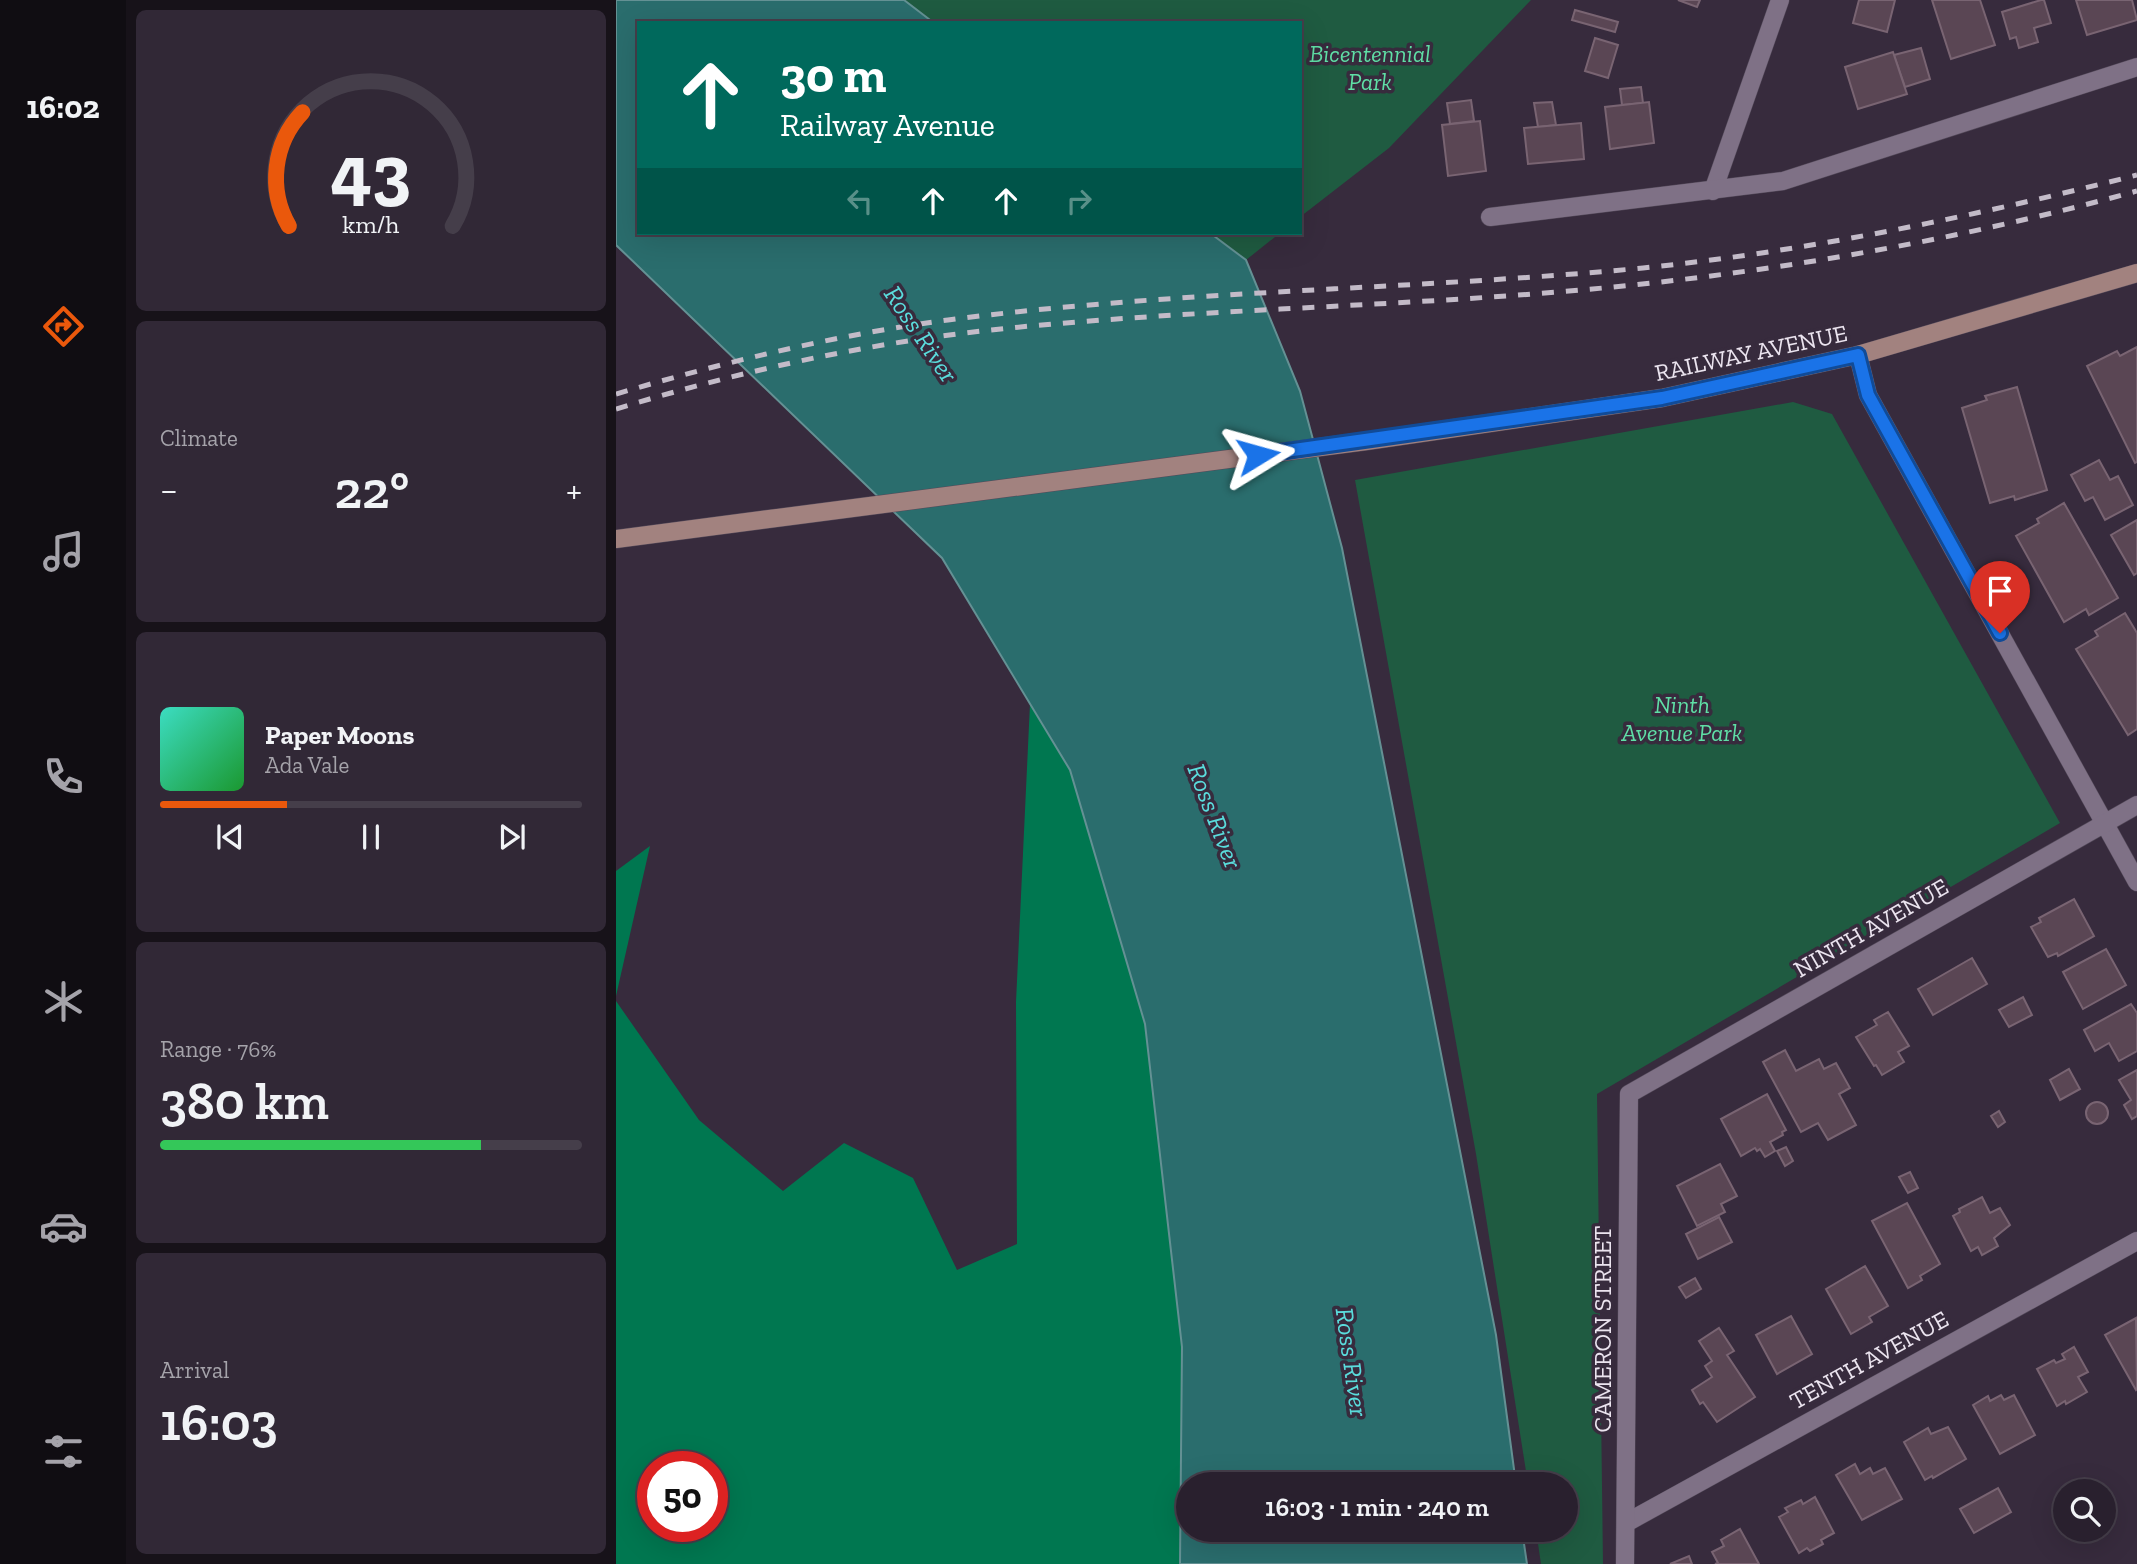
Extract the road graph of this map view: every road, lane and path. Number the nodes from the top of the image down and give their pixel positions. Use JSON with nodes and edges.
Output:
{"nodes":[{"id":1,"x":1780,"y":0,"type":"edge"},
{"id":2,"x":2137,"y":67,"type":"edge"},
{"id":3,"x":1713,"y":191,"type":"junction"},
{"id":4,"x":1490,"y":217,"type":"dead end"},
{"id":5,"x":2137,"y":273,"type":"edge"},
{"id":6,"x":1858,"y":355,"type":"junction"},
{"id":7,"x":623,"y":538,"type":"edge"},
{"id":8,"x":2137,"y":806,"type":"edge"},
{"id":9,"x":2105,"y":823,"type":"junction"},
{"id":10,"x":2137,"y":882,"type":"edge"},
{"id":11,"x":1629,"y":1094,"type":"joint"},
{"id":12,"x":2137,"y":1241,"type":"edge"},
{"id":13,"x":1626,"y":1523,"type":"junction"},
{"id":14,"x":1625,"y":1564,"type":"edge"}],
"edges":[{"from":1,"to":3,"type":"street"},
{"from":2,"to":3,"type":"street"},
{"from":3,"to":4,"type":"street"},
{"from":5,"to":6,"type":"main road","name":"RAILWAY AVENUE"},
{"from":6,"to":7,"type":"main road","name":"RAILWAY AVENUE"},
{"from":6,"to":9,"type":"street"},
{"from":8,"to":9,"type":"street","name":"NINTH AVENUE"},
{"from":9,"to":10,"type":"street"},
{"from":9,"to":11,"type":"street","name":"NINTH AVENUE"},
{"from":11,"to":13,"type":"street","name":"CAMERON STREET"},
{"from":12,"to":13,"type":"street","name":"TENTH AVENUE"},
{"from":13,"to":14,"type":"street","name":"CAMERON STREET"}]}
